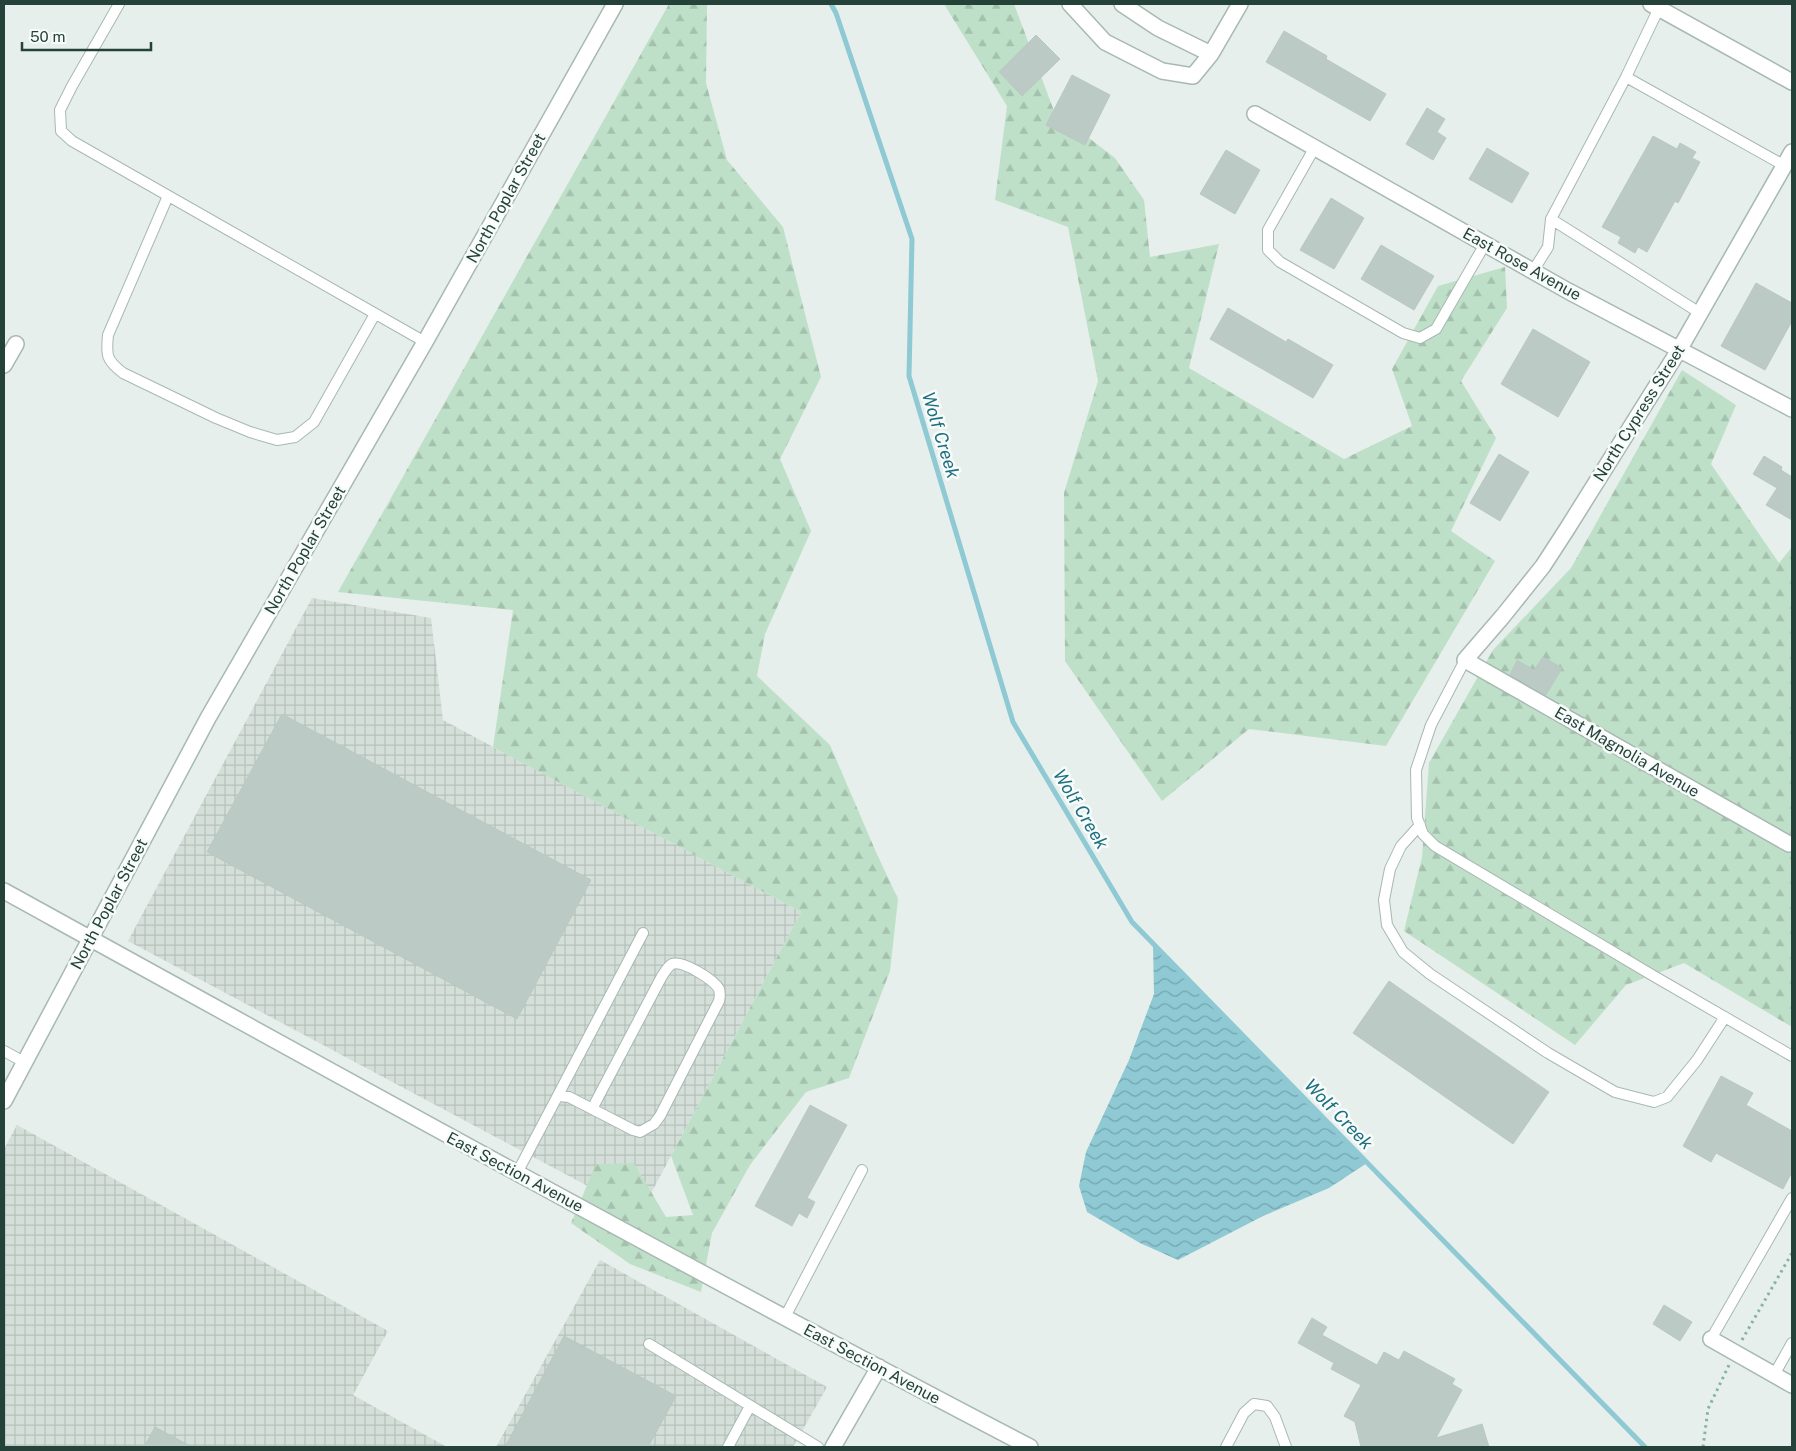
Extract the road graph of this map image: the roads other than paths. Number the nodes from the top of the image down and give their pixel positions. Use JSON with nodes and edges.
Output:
{"nodes":[{"id":1,"x":119,"y":4,"type":"edge"},
{"id":2,"x":615,"y":4,"type":"edge"},
{"id":3,"x":1070,"y":4,"type":"edge"},
{"id":4,"x":1122,"y":4,"type":"edge"},
{"id":5,"x":1240,"y":4,"type":"edge"},
{"id":6,"x":1655,"y":6,"type":"edge"},
{"id":7,"x":1211,"y":54,"type":"junction"},
{"id":8,"x":1626,"y":78,"type":"junction"},
{"id":9,"x":1792,"y":82,"type":"edge"},
{"id":10,"x":1255,"y":114,"type":"dead end"},
{"id":11,"x":1315,"y":147,"type":"junction"},
{"id":12,"x":1792,"y":152,"type":"edge"},
{"id":13,"x":1785,"y":166,"type":"junction"},
{"id":14,"x":168,"y":196,"type":"junction"},
{"id":15,"x":1551,"y":219,"type":"junction"},
{"id":16,"x":1485,"y":244,"type":"junction"},
{"id":17,"x":1533,"y":271,"type":"junction"},
{"id":18,"x":1700,"y":313,"type":"junction"},
{"id":19,"x":375,"y":314,"type":"junction"},
{"id":20,"x":426,"y":342,"type":"junction"},
{"id":21,"x":16,"y":344,"type":"dead end"},
{"id":22,"x":1679,"y":350,"type":"junction"},
{"id":23,"x":4,"y":365,"type":"edge"},
{"id":24,"x":1792,"y":409,"type":"edge"},
{"id":25,"x":1465,"y":660,"type":"junction"},
{"id":26,"x":1420,"y":826,"type":"junction"},
{"id":27,"x":1789,"y":844,"type":"dead end"},
{"id":28,"x":4,"y":891,"type":"edge"},
{"id":29,"x":643,"y":933,"type":"dead end"},
{"id":30,"x":90,"y":938,"type":"junction"},
{"id":31,"x":1725,"y":1018,"type":"junction"},
{"id":32,"x":4,"y":1051,"type":"edge"},
{"id":33,"x":1792,"y":1056,"type":"edge"},
{"id":34,"x":24,"y":1062,"type":"junction"},
{"id":35,"x":556,"y":1099,"type":"junction"},
{"id":36,"x":4,"y":1101,"type":"edge"},
{"id":37,"x":592,"y":1109,"type":"junction"},
{"id":38,"x":862,"y":1170,"type":"dead end"},
{"id":39,"x":517,"y":1173,"type":"junction"},
{"id":40,"x":1792,"y":1198,"type":"edge"},
{"id":41,"x":785,"y":1317,"type":"junction"},
{"id":42,"x":1711,"y":1339,"type":"joint"},
{"id":43,"x":1792,"y":1343,"type":"edge"},
{"id":44,"x":649,"y":1344,"type":"dead end"},
{"id":45,"x":880,"y":1367,"type":"junction"},
{"id":46,"x":1774,"y":1375,"type":"junction"},
{"id":47,"x":1792,"y":1385,"type":"edge"},
{"id":48,"x":750,"y":1406,"type":"junction"},
{"id":49,"x":728,"y":1447,"type":"edge"},
{"id":50,"x":818,"y":1447,"type":"edge"},
{"id":51,"x":833,"y":1447,"type":"edge"},
{"id":52,"x":1030,"y":1447,"type":"edge"},
{"id":53,"x":1226,"y":1447,"type":"edge"},
{"id":54,"x":1286,"y":1447,"type":"edge"}],
"edges":[{"from":1,"to":14,"type":"lane"},
{"from":2,"to":20,"type":"street","name":"North Poplar Street"},
{"from":3,"to":7,"type":"street"},
{"from":4,"to":7,"type":"street"},
{"from":5,"to":7,"type":"street"},
{"from":6,"to":8,"type":"lane"},
{"from":6,"to":9,"type":"street"},
{"from":8,"to":13,"type":"lane"},
{"from":8,"to":15,"type":"lane"},
{"from":10,"to":11,"type":"street","name":"East Rose Avenue"},
{"from":11,"to":16,"type":"street","name":"East Rose Avenue"},
{"from":11,"to":16,"type":"lane"},
{"from":12,"to":13,"type":"street","name":"North Cypress Street"},
{"from":13,"to":18,"type":"street","name":"North Cypress Street"},
{"from":14,"to":19,"type":"lane"},
{"from":14,"to":19,"type":"lane"},
{"from":15,"to":17,"type":"lane"},
{"from":15,"to":18,"type":"lane"},
{"from":16,"to":17,"type":"street","name":"East Rose Avenue"},
{"from":17,"to":22,"type":"street","name":"East Rose Avenue"},
{"from":18,"to":22,"type":"street","name":"North Cypress Street"},
{"from":19,"to":20,"type":"lane"},
{"from":20,"to":30,"type":"street","name":"North Poplar Street"},
{"from":21,"to":23,"type":"street"},
{"from":22,"to":24,"type":"street","name":"East Rose Avenue"},
{"from":22,"to":25,"type":"street","name":"North Cypress Street"},
{"from":25,"to":26,"type":"lane"},
{"from":25,"to":27,"type":"street","name":"East Magnolia Avenue"},
{"from":26,"to":31,"type":"lane"},
{"from":26,"to":31,"type":"lane"},
{"from":28,"to":30,"type":"street","name":"East Section Avenue"},
{"from":29,"to":35,"type":"lane"},
{"from":30,"to":34,"type":"street","name":"North Poplar Street"},
{"from":30,"to":39,"type":"street","name":"East Section Avenue"},
{"from":31,"to":33,"type":"lane"},
{"from":32,"to":34,"type":"lane"},
{"from":34,"to":36,"type":"street","name":"North Poplar Street"},
{"from":35,"to":37,"type":"lane"},
{"from":35,"to":39,"type":"lane"},
{"from":37,"to":37,"type":"lane"},
{"from":38,"to":41,"type":"lane"},
{"from":39,"to":41,"type":"street","name":"East Section Avenue"},
{"from":40,"to":42,"type":"lane"},
{"from":41,"to":45,"type":"street","name":"East Section Avenue"},
{"from":42,"to":46,"type":"street"},
{"from":43,"to":46,"type":"lane"},
{"from":44,"to":48,"type":"lane"},
{"from":45,"to":51,"type":"street"},
{"from":45,"to":52,"type":"street","name":"East Section Avenue"},
{"from":46,"to":47,"type":"street"},
{"from":48,"to":49,"type":"lane"},
{"from":48,"to":50,"type":"lane"},
{"from":53,"to":54,"type":"lane"}]}
